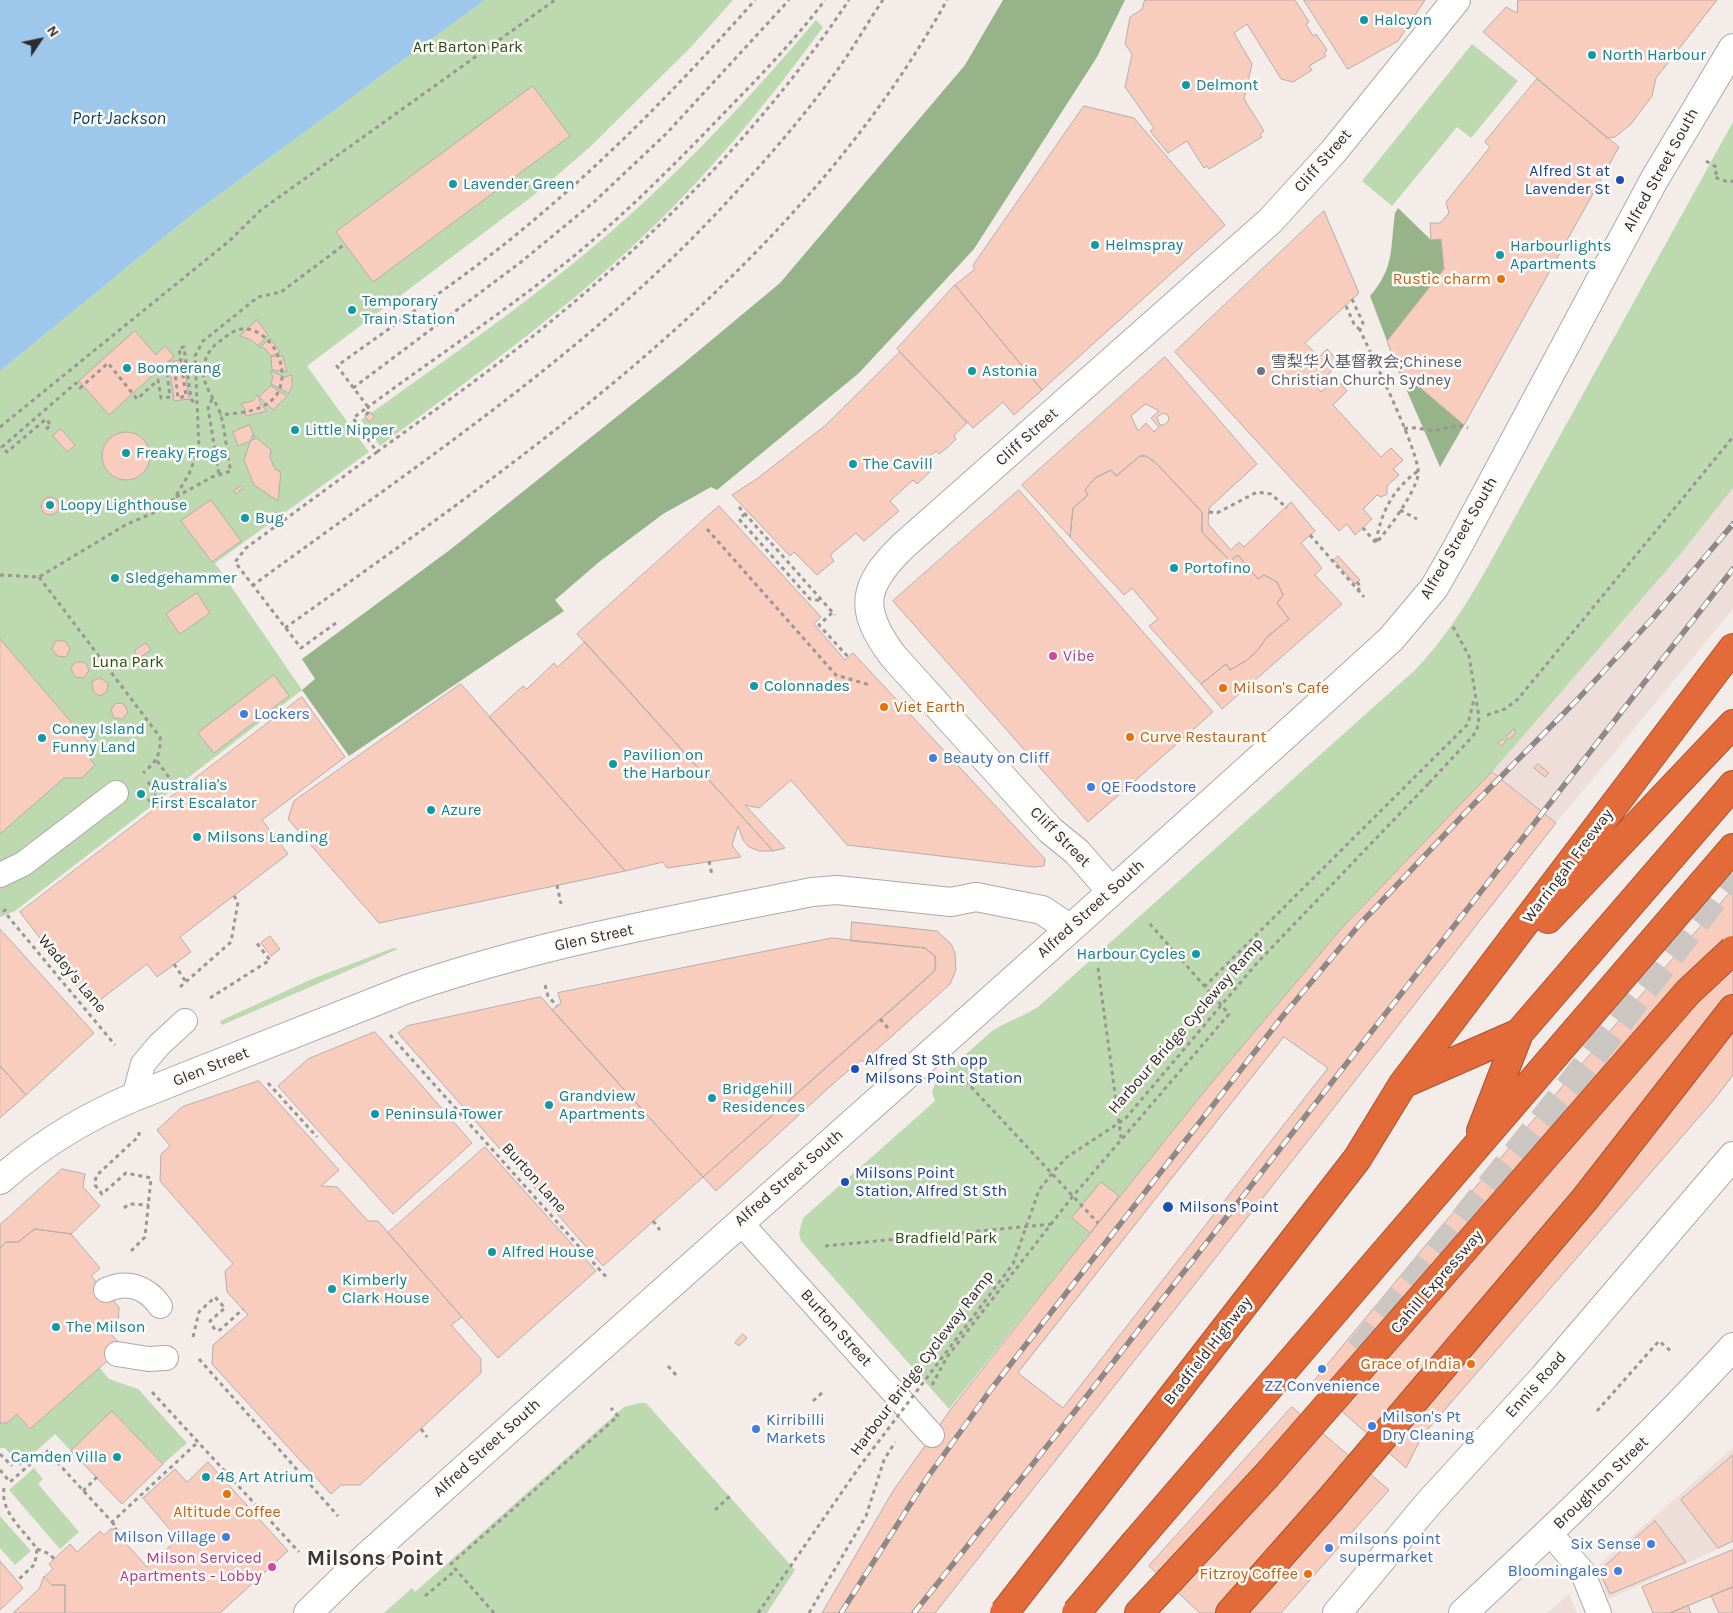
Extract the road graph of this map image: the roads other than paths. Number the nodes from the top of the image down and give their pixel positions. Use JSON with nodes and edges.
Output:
{"nodes":[{"id":1,"x":1456,"y":0,"type":"edge"},
{"id":2,"x":1733,"y":48,"type":"edge"},
{"id":3,"x":1733,"y":64,"type":"edge"},
{"id":4,"x":1712,"y":81,"type":"junction"},
{"id":5,"x":1733,"y":648,"type":"edge"},
{"id":6,"x":1733,"y":724,"type":"edge"},
{"id":7,"x":1733,"y":785,"type":"edge"},
{"id":8,"x":116,"y":793,"type":"road end"},
{"id":9,"x":1733,"y":848,"type":"edge"},
{"id":10,"x":0,"y":875,"type":"edge"},
{"id":11,"x":1111,"y":891,"type":"junction"},
{"id":12,"x":1069,"y":928,"type":"junction"},
{"id":13,"x":1733,"y":950,"type":"edge"},
{"id":14,"x":1733,"y":1009,"type":"edge"},
{"id":15,"x":185,"y":1021,"type":"dead end"},
{"id":16,"x":1519,"y":1033,"type":"junction"},
{"id":17,"x":1404,"y":1084,"type":"junction"},
{"id":18,"x":134,"y":1097,"type":"junction"},
{"id":19,"x":1475,"y":1149,"type":"junction"},
{"id":20,"x":1733,"y":1156,"type":"edge"},
{"id":21,"x":0,"y":1180,"type":"edge"},
{"id":22,"x":740,"y":1222,"type":"junction"},
{"id":23,"x":106,"y":1290,"type":"dead end"},
{"id":24,"x":160,"y":1306,"type":"dead end"},
{"id":25,"x":1733,"y":1348,"type":"edge"},
{"id":26,"x":118,"y":1354,"type":"dead end"},
{"id":27,"x":166,"y":1358,"type":"dead end"},
{"id":28,"x":932,"y":1435,"type":"dead end"},
{"id":29,"x":1550,"y":1533,"type":"junction"},
{"id":30,"x":304,"y":1611,"type":"edge"},
{"id":31,"x":1004,"y":1613,"type":"edge"},
{"id":32,"x":1076,"y":1613,"type":"edge"},
{"id":33,"x":1139,"y":1613,"type":"edge"},
{"id":34,"x":1230,"y":1613,"type":"edge"},
{"id":35,"x":1337,"y":1613,"type":"edge"},
{"id":36,"x":1464,"y":1613,"type":"edge"},
{"id":37,"x":1600,"y":1613,"type":"edge"}],
"edges":[{"from":1,"to":11,"type":"street","name":"Cliff Street"},
{"from":2,"to":4,"type":"street","name":"Alfred Street South"},
{"from":3,"to":4,"type":"street","name":"Alfred Street South"},
{"from":4,"to":11,"type":"street","name":"Alfred Street South"},
{"from":5,"to":17,"type":"highway","name":"Warringah Freeway"},
{"from":6,"to":17,"type":"highway","name":"Warringah Freeway"},
{"from":7,"to":16,"type":"highway"},
{"from":8,"to":10,"type":"lane"},
{"from":9,"to":19,"type":"highway"},
{"from":11,"to":12,"type":"street","name":"Alfred Street South"},
{"from":12,"to":18,"type":"street","name":"Glen Street"},
{"from":12,"to":22,"type":"street","name":"Alfred Street South"},
{"from":13,"to":33,"type":"highway","name":"Cahill Expressway","bridge":true},
{"from":14,"to":34,"type":"highway"},
{"from":15,"to":18,"type":"lane"},
{"from":16,"to":17,"type":"highway"},
{"from":16,"to":19,"type":"highway"},
{"from":17,"to":31,"type":"highway","name":"Bradfield Highway","bridge":true},
{"from":18,"to":21,"type":"street","name":"Glen Street"},
{"from":19,"to":32,"type":"highway","bridge":true},
{"from":20,"to":35,"type":"street","name":"Ennis Road"},
{"from":22,"to":28,"type":"lane","name":"Burton Street"},
{"from":22,"to":30,"type":"street","name":"Alfred Street South"},
{"from":23,"to":24,"type":"lane"},
{"from":25,"to":29,"type":"street","name":"Broughton Street"},
{"from":26,"to":27,"type":"lane"},
{"from":29,"to":36,"type":"street","name":"Broughton Street"},
{"from":29,"to":37,"type":"lane"}]}
